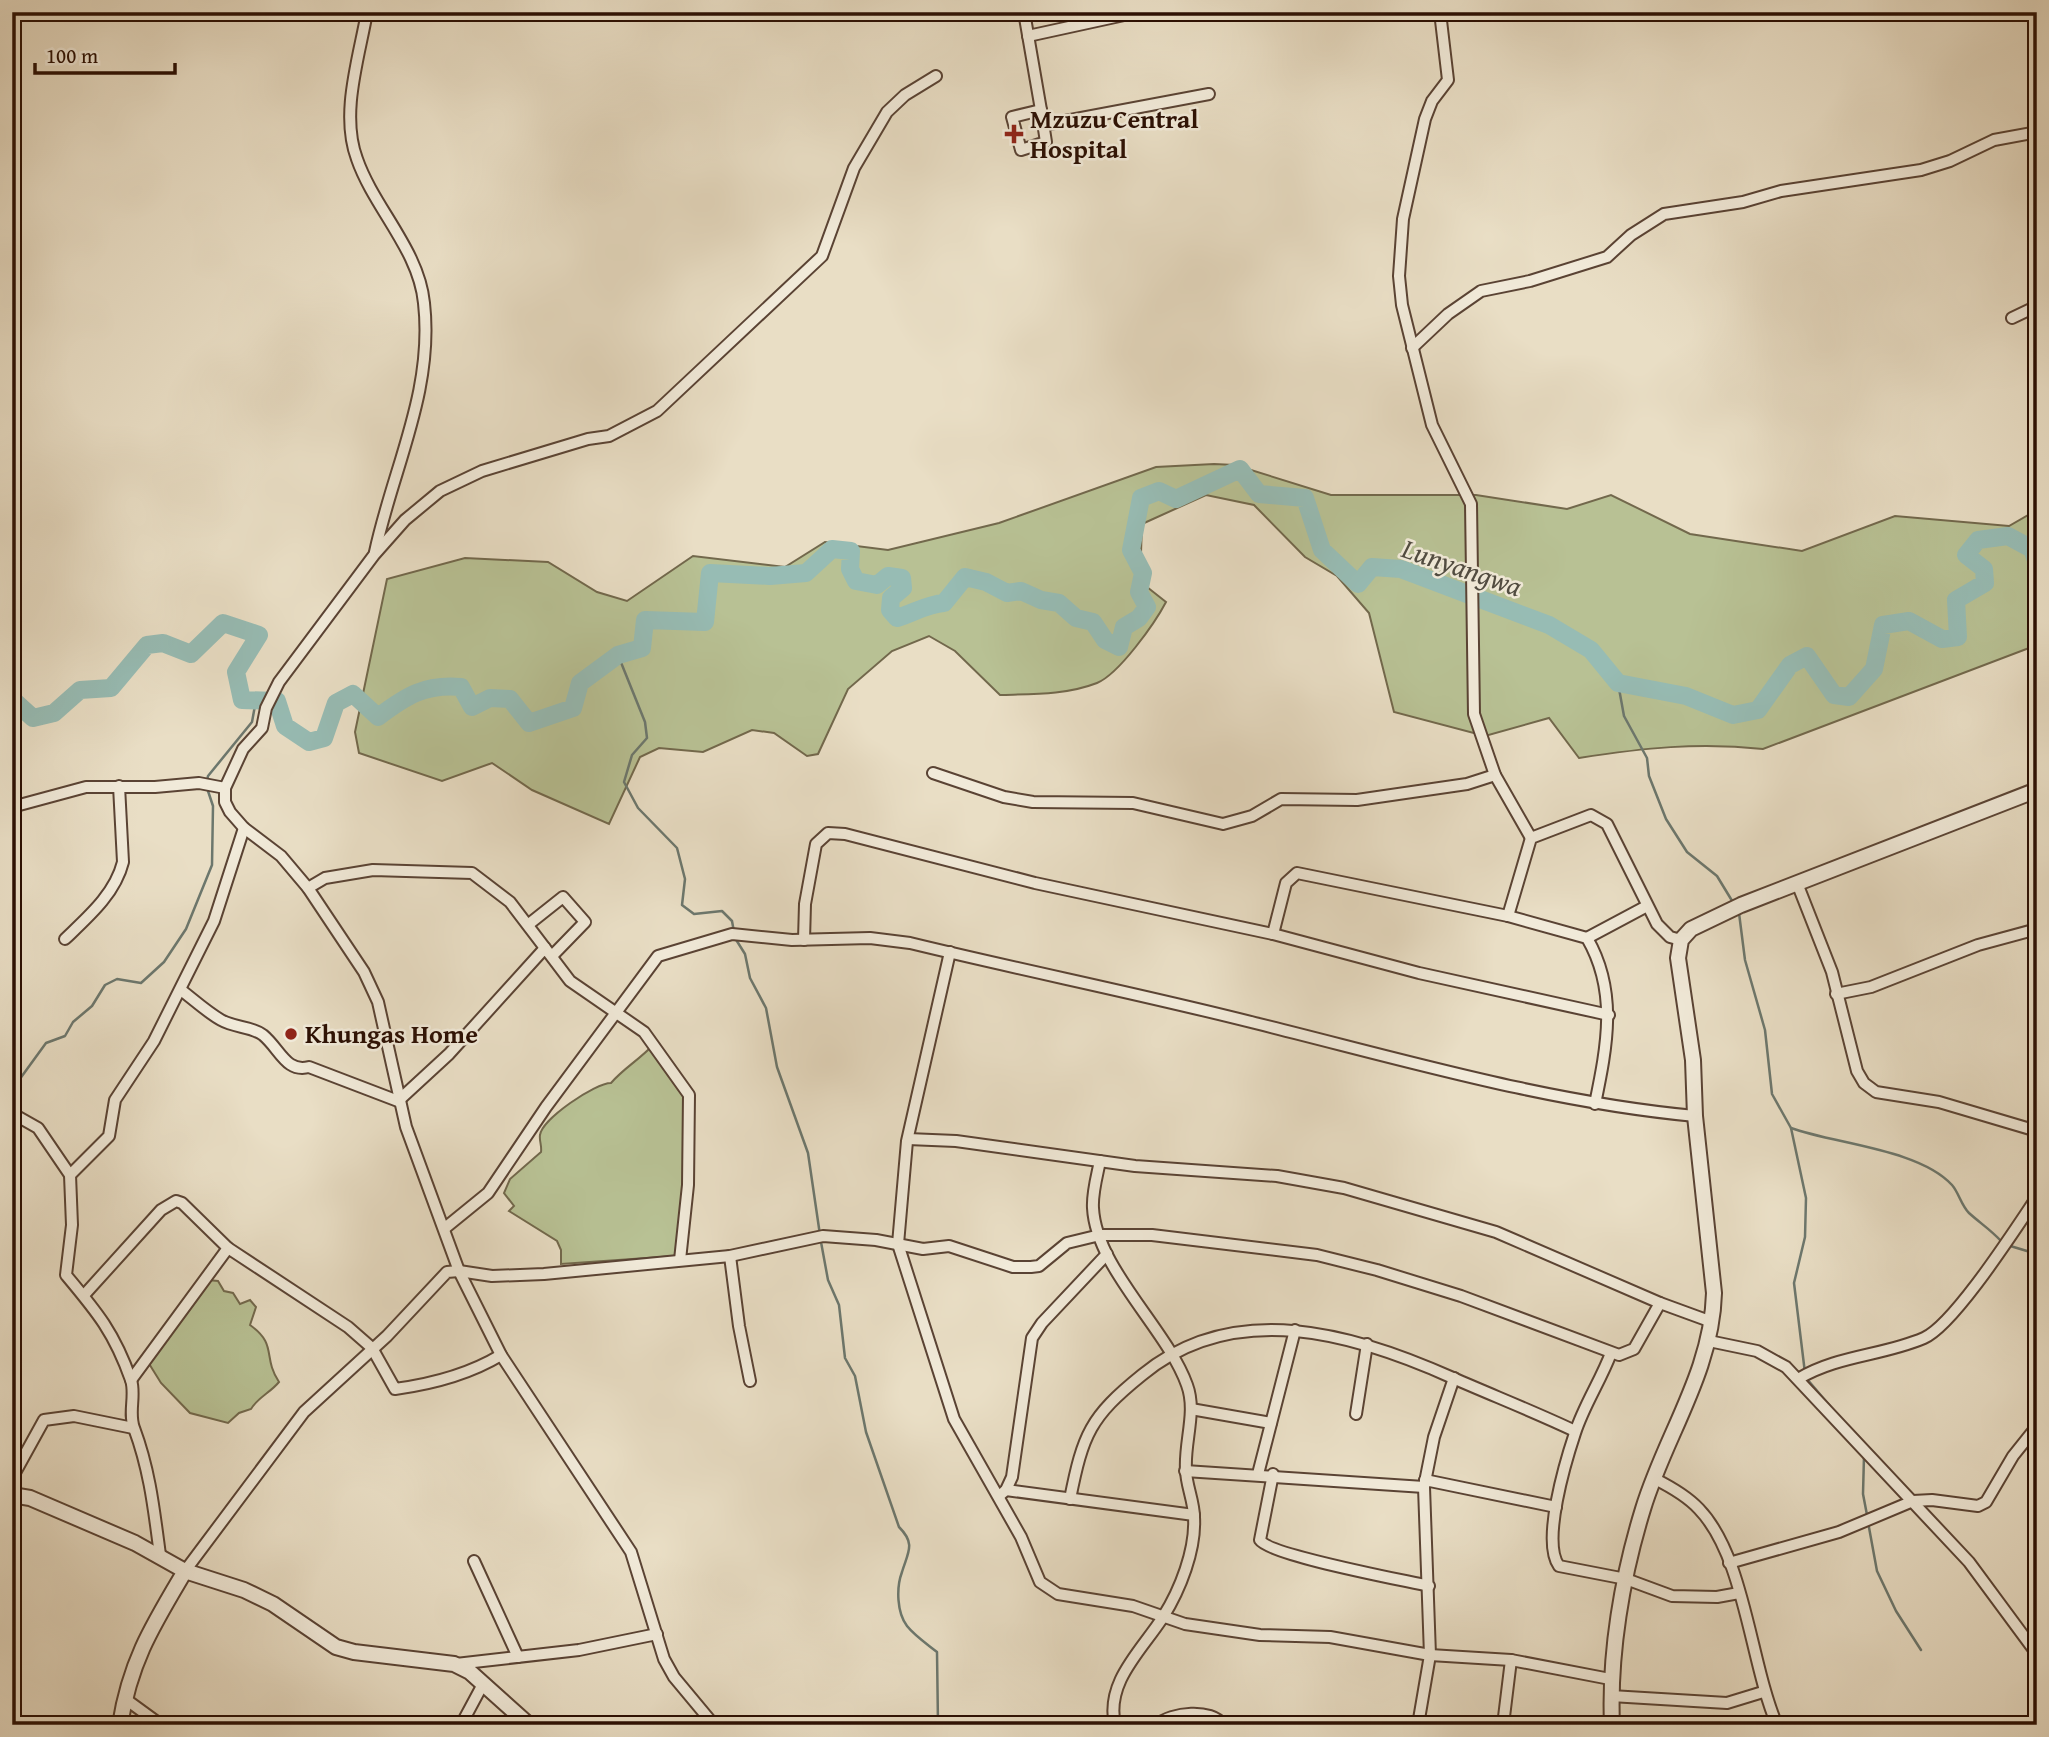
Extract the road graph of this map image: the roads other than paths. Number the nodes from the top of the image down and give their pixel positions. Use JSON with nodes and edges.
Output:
{"nodes":[{"id":1,"x":368,"y":12,"type":"edge"},
{"id":2,"x":1024,"y":12,"type":"edge"},
{"id":3,"x":1138,"y":12,"type":"edge"},
{"id":4,"x":1440,"y":12,"type":"edge"},
{"id":5,"x":1028,"y":37,"type":"junction"},
{"id":6,"x":936,"y":76,"type":"dead end"},
{"id":7,"x":1209,"y":94,"type":"dead end"},
{"id":8,"x":1041,"y":110,"type":"junction"},
{"id":9,"x":1044,"y":125,"type":"junction"},
{"id":10,"x":2037,"y":132,"type":"edge"},
{"id":11,"x":2037,"y":306,"type":"edge"},
{"id":12,"x":2012,"y":318,"type":"dead end"},
{"id":13,"x":1412,"y":348,"type":"junction"},
{"id":14,"x":374,"y":555,"type":"junction"},
{"id":15,"x":933,"y":773,"type":"dead end"},
{"id":16,"x":1495,"y":775,"type":"junction"},
{"id":17,"x":119,"y":786,"type":"junction"},
{"id":18,"x":225,"y":788,"type":"junction"},
{"id":19,"x":2037,"y":790,"type":"edge"},
{"id":20,"x":12,"y":807,"type":"edge"},
{"id":21,"x":244,"y":828,"type":"junction"},
{"id":22,"x":1531,"y":838,"type":"junction"},
{"id":23,"x":1797,"y":883,"type":"junction"},
{"id":24,"x":308,"y":888,"type":"junction"},
{"id":25,"x":1647,"y":906,"type":"junction"},
{"id":26,"x":1508,"y":916,"type":"junction"},
{"id":27,"x":529,"y":924,"type":"junction"},
{"id":28,"x":2037,"y":929,"type":"edge"},
{"id":29,"x":1273,"y":934,"type":"junction"},
{"id":30,"x":1587,"y":937,"type":"junction"},
{"id":31,"x":65,"y":939,"type":"dead end"},
{"id":32,"x":804,"y":940,"type":"junction"},
{"id":33,"x":1681,"y":940,"type":"junction"},
{"id":34,"x":549,"y":952,"type":"junction"},
{"id":35,"x":950,"y":952,"type":"junction"},
{"id":36,"x":181,"y":990,"type":"junction"},
{"id":37,"x":1836,"y":994,"type":"junction"},
{"id":38,"x":618,"y":1012,"type":"junction"},
{"id":39,"x":1609,"y":1015,"type":"junction"},
{"id":40,"x":13,"y":1091,"type":"edge"},
{"id":41,"x":398,"y":1101,"type":"junction"},
{"id":42,"x":1595,"y":1104,"type":"junction"},
{"id":43,"x":1695,"y":1116,"type":"junction"},
{"id":44,"x":2037,"y":1131,"type":"edge"},
{"id":45,"x":908,"y":1139,"type":"junction"},
{"id":46,"x":1100,"y":1161,"type":"junction"},
{"id":47,"x":70,"y":1175,"type":"junction"},
{"id":48,"x":2037,"y":1196,"type":"edge"},
{"id":49,"x":445,"y":1228,"type":"junction"},
{"id":50,"x":1100,"y":1235,"type":"junction"},
{"id":51,"x":898,"y":1244,"type":"junction"},
{"id":52,"x":228,"y":1248,"type":"junction"},
{"id":53,"x":1107,"y":1254,"type":"junction"},
{"id":54,"x":730,"y":1256,"type":"junction"},
{"id":55,"x":680,"y":1260,"type":"junction"},
{"id":56,"x":459,"y":1271,"type":"junction"},
{"id":57,"x":85,"y":1294,"type":"junction"},
{"id":58,"x":1660,"y":1303,"type":"junction"},
{"id":59,"x":1712,"y":1322,"type":"junction"},
{"id":60,"x":1295,"y":1330,"type":"junction"},
{"id":61,"x":1709,"y":1341,"type":"junction"},
{"id":62,"x":1367,"y":1344,"type":"junction"},
{"id":63,"x":372,"y":1348,"type":"junction"},
{"id":64,"x":1170,"y":1353,"type":"junction"},
{"id":65,"x":1611,"y":1353,"type":"junction"},
{"id":66,"x":501,"y":1355,"type":"junction"},
{"id":67,"x":1454,"y":1378,"type":"junction"},
{"id":68,"x":1798,"y":1379,"type":"junction"},
{"id":69,"x":131,"y":1380,"type":"junction"},
{"id":70,"x":750,"y":1381,"type":"dead end"},
{"id":71,"x":1191,"y":1409,"type":"junction"},
{"id":72,"x":1356,"y":1413,"type":"dead end"},
{"id":73,"x":1270,"y":1423,"type":"junction"},
{"id":74,"x":2037,"y":1426,"type":"edge"},
{"id":75,"x":134,"y":1428,"type":"junction"},
{"id":76,"x":1575,"y":1431,"type":"junction"},
{"id":77,"x":1185,"y":1471,"type":"junction"},
{"id":78,"x":1258,"y":1474,"type":"junction"},
{"id":79,"x":1273,"y":1474,"type":"junction"},
{"id":80,"x":12,"y":1478,"type":"edge"},
{"id":81,"x":1655,"y":1479,"type":"junction"},
{"id":82,"x":1424,"y":1484,"type":"junction"},
{"id":83,"x":1002,"y":1493,"type":"junction"},
{"id":84,"x":12,"y":1495,"type":"edge"},
{"id":85,"x":1070,"y":1499,"type":"junction"},
{"id":86,"x":1913,"y":1501,"type":"junction"},
{"id":87,"x":1556,"y":1507,"type":"junction"},
{"id":88,"x":1195,"y":1516,"type":"junction"},
{"id":89,"x":160,"y":1555,"type":"junction"},
{"id":90,"x":474,"y":1561,"type":"dead end"},
{"id":91,"x":1729,"y":1563,"type":"junction"},
{"id":92,"x":185,"y":1571,"type":"junction"},
{"id":93,"x":1626,"y":1579,"type":"junction"},
{"id":94,"x":1429,"y":1586,"type":"junction"},
{"id":95,"x":1739,"y":1593,"type":"junction"},
{"id":96,"x":1164,"y":1616,"type":"junction"},
{"id":97,"x":657,"y":1634,"type":"junction"},
{"id":98,"x":1430,"y":1654,"type":"junction"},
{"id":99,"x":2037,"y":1654,"type":"edge"},
{"id":100,"x":518,"y":1657,"type":"junction"},
{"id":101,"x":1511,"y":1660,"type":"junction"},
{"id":102,"x":454,"y":1664,"type":"junction"},
{"id":103,"x":1610,"y":1679,"type":"junction"},
{"id":104,"x":483,"y":1684,"type":"junction"},
{"id":105,"x":1763,"y":1692,"type":"junction"},
{"id":106,"x":1611,"y":1696,"type":"junction"},
{"id":107,"x":124,"y":1698,"type":"junction"},
{"id":108,"x":120,"y":1725,"type":"edge"},
{"id":109,"x":161,"y":1725,"type":"edge"},
{"id":110,"x":461,"y":1725,"type":"edge"},
{"id":111,"x":529,"y":1725,"type":"edge"},
{"id":112,"x":714,"y":1725,"type":"edge"},
{"id":113,"x":1115,"y":1725,"type":"edge"},
{"id":114,"x":1157,"y":1725,"type":"edge"},
{"id":115,"x":1223,"y":1725,"type":"edge"},
{"id":116,"x":1418,"y":1725,"type":"edge"},
{"id":117,"x":1503,"y":1725,"type":"edge"},
{"id":118,"x":1612,"y":1725,"type":"edge"},
{"id":119,"x":1777,"y":1725,"type":"edge"}],
"edges":[{"from":1,"to":14,"type":"street"},
{"from":2,"to":5,"type":"street"},
{"from":3,"to":5,"type":"street"},
{"from":4,"to":13,"type":"street"},
{"from":5,"to":8,"type":"street"},
{"from":6,"to":14,"type":"street"},
{"from":7,"to":9,"type":"street"},
{"from":8,"to":9,"type":"street"},
{"from":8,"to":9,"type":"street"},
{"from":10,"to":13,"type":"street"},
{"from":11,"to":12,"type":"street"},
{"from":13,"to":16,"type":"street"},
{"from":14,"to":18,"type":"street"},
{"from":15,"to":16,"type":"street"},
{"from":16,"to":22,"type":"street"},
{"from":17,"to":18,"type":"street"},
{"from":17,"to":20,"type":"street"},
{"from":17,"to":31,"type":"street"},
{"from":18,"to":21,"type":"street"},
{"from":19,"to":23,"type":"street"},
{"from":21,"to":24,"type":"street"},
{"from":21,"to":36,"type":"street"},
{"from":22,"to":25,"type":"street"},
{"from":22,"to":26,"type":"street"},
{"from":23,"to":33,"type":"street"},
{"from":23,"to":37,"type":"street"},
{"from":24,"to":27,"type":"street"},
{"from":24,"to":41,"type":"street"},
{"from":25,"to":30,"type":"street"},
{"from":25,"to":33,"type":"street"},
{"from":26,"to":29,"type":"street"},
{"from":26,"to":30,"type":"street"},
{"from":27,"to":34,"type":"street"},
{"from":27,"to":34,"type":"street"},
{"from":28,"to":37,"type":"street"},
{"from":29,"to":32,"type":"street"},
{"from":29,"to":39,"type":"street"},
{"from":30,"to":39,"type":"street"},
{"from":32,"to":35,"type":"street"},
{"from":32,"to":38,"type":"street"},
{"from":33,"to":43,"type":"street"},
{"from":34,"to":38,"type":"street"},
{"from":34,"to":41,"type":"street"},
{"from":35,"to":42,"type":"street"},
{"from":35,"to":45,"type":"street"},
{"from":36,"to":41,"type":"street"},
{"from":36,"to":47,"type":"street"},
{"from":37,"to":44,"type":"street"},
{"from":38,"to":49,"type":"street"},
{"from":38,"to":55,"type":"street"},
{"from":39,"to":42,"type":"street"},
{"from":40,"to":47,"type":"street"},
{"from":41,"to":49,"type":"street"},
{"from":42,"to":43,"type":"street"},
{"from":43,"to":59,"type":"street"},
{"from":45,"to":46,"type":"street"},
{"from":45,"to":51,"type":"street"},
{"from":46,"to":50,"type":"street"},
{"from":46,"to":58,"type":"street"},
{"from":47,"to":57,"type":"street"},
{"from":48,"to":68,"type":"street"},
{"from":49,"to":56,"type":"street"},
{"from":50,"to":51,"type":"street"},
{"from":50,"to":53,"type":"street"},
{"from":50,"to":65,"type":"street"},
{"from":51,"to":54,"type":"street"},
{"from":51,"to":83,"type":"street"},
{"from":52,"to":57,"type":"street"},
{"from":52,"to":63,"type":"street"},
{"from":52,"to":69,"type":"street"},
{"from":53,"to":64,"type":"street"},
{"from":53,"to":83,"type":"street"},
{"from":54,"to":55,"type":"street"},
{"from":54,"to":70,"type":"street"},
{"from":55,"to":56,"type":"street"},
{"from":56,"to":63,"type":"street"},
{"from":56,"to":66,"type":"street"},
{"from":57,"to":69,"type":"street"},
{"from":58,"to":59,"type":"street"},
{"from":58,"to":65,"type":"street"},
{"from":59,"to":61,"type":"street"},
{"from":60,"to":62,"type":"street"},
{"from":60,"to":64,"type":"street"},
{"from":60,"to":73,"type":"street"},
{"from":61,"to":68,"type":"street"},
{"from":61,"to":81,"type":"street"},
{"from":62,"to":67,"type":"street"},
{"from":62,"to":72,"type":"street"},
{"from":63,"to":66,"type":"street"},
{"from":63,"to":92,"type":"street"},
{"from":64,"to":71,"type":"street"},
{"from":64,"to":85,"type":"street"},
{"from":65,"to":76,"type":"street"},
{"from":66,"to":97,"type":"street"},
{"from":67,"to":76,"type":"street"},
{"from":67,"to":82,"type":"street"},
{"from":68,"to":86,"type":"street"},
{"from":69,"to":75,"type":"street"},
{"from":71,"to":73,"type":"street"},
{"from":71,"to":77,"type":"street"},
{"from":73,"to":78,"type":"street"},
{"from":74,"to":86,"type":"street"},
{"from":75,"to":80,"type":"street"},
{"from":75,"to":89,"type":"street"},
{"from":76,"to":87,"type":"street"},
{"from":77,"to":78,"type":"street"},
{"from":77,"to":88,"type":"street"},
{"from":78,"to":79,"type":"street"},
{"from":79,"to":82,"type":"street"},
{"from":79,"to":94,"type":"street"},
{"from":81,"to":91,"type":"street"},
{"from":81,"to":93,"type":"street"},
{"from":82,"to":87,"type":"street"},
{"from":82,"to":94,"type":"street"},
{"from":83,"to":85,"type":"street"},
{"from":83,"to":96,"type":"street"},
{"from":84,"to":89,"type":"street"},
{"from":85,"to":88,"type":"street"},
{"from":86,"to":91,"type":"street"},
{"from":86,"to":99,"type":"street"},
{"from":87,"to":93,"type":"street"},
{"from":88,"to":96,"type":"street"},
{"from":89,"to":92,"type":"street"},
{"from":90,"to":100,"type":"street"},
{"from":91,"to":95,"type":"street"},
{"from":92,"to":102,"type":"street"},
{"from":92,"to":107,"type":"street"},
{"from":93,"to":95,"type":"street"},
{"from":93,"to":103,"type":"street"},
{"from":94,"to":98,"type":"street"},
{"from":95,"to":105,"type":"street"},
{"from":96,"to":98,"type":"street"},
{"from":96,"to":113,"type":"street"},
{"from":97,"to":100,"type":"street"},
{"from":97,"to":112,"type":"street"},
{"from":98,"to":101,"type":"street"},
{"from":98,"to":116,"type":"street"},
{"from":100,"to":102,"type":"street"},
{"from":101,"to":103,"type":"street"},
{"from":101,"to":117,"type":"street"},
{"from":102,"to":104,"type":"street"},
{"from":103,"to":106,"type":"street"},
{"from":104,"to":110,"type":"street"},
{"from":104,"to":111,"type":"street"},
{"from":105,"to":106,"type":"street"},
{"from":105,"to":119,"type":"street"},
{"from":106,"to":118,"type":"street"},
{"from":107,"to":108,"type":"street"},
{"from":107,"to":109,"type":"street"},
{"from":114,"to":115,"type":"street"}]}
